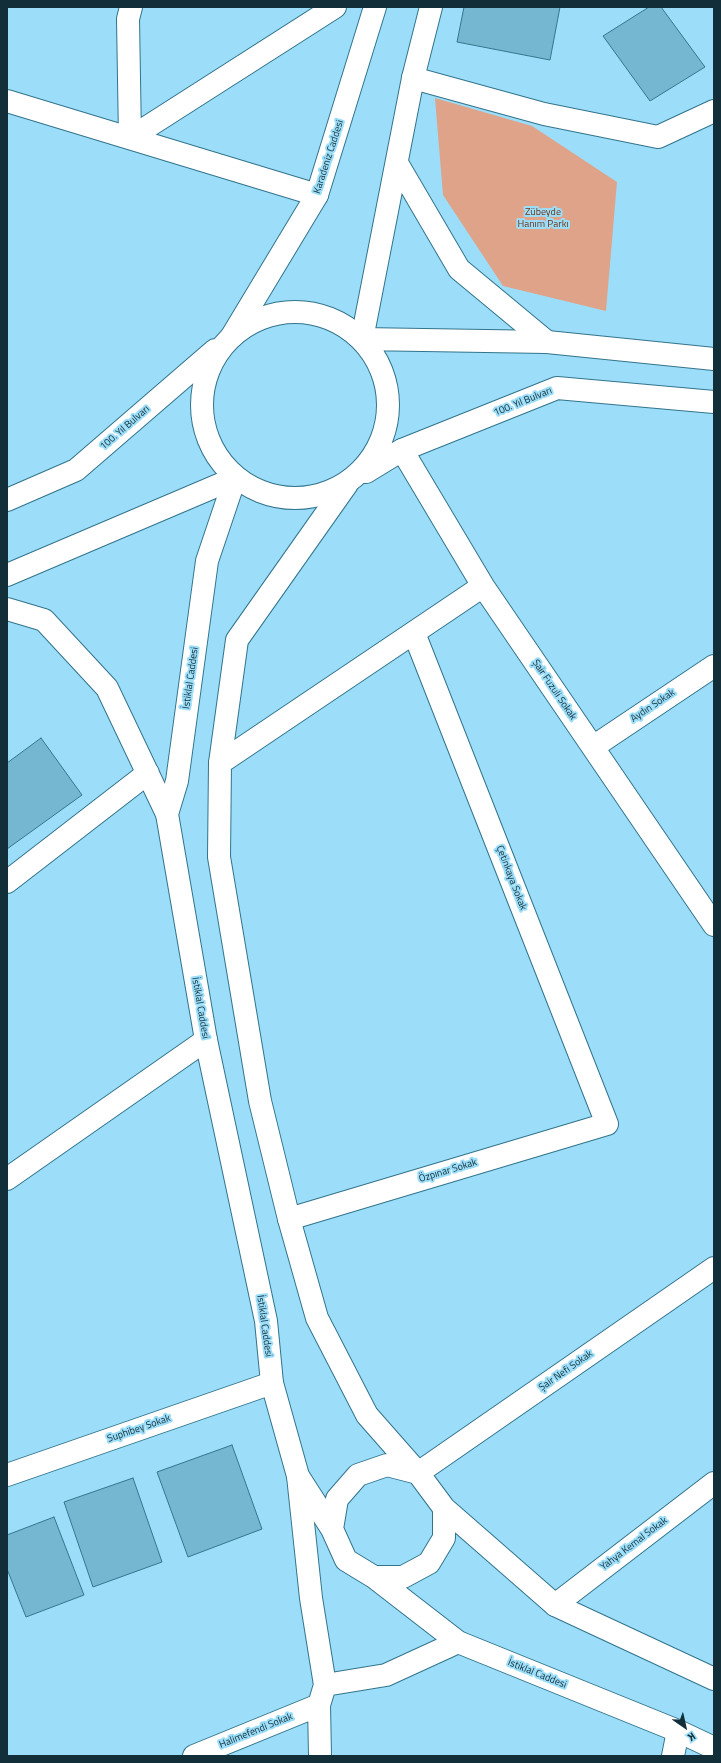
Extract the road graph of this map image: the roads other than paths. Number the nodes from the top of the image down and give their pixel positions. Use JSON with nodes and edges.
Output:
{"nodes":[{"id":1,"x":131,"y":7,"type":"edge"},
{"id":2,"x":335,"y":7,"type":"edge"},
{"id":3,"x":375,"y":7,"type":"edge"},
{"id":4,"x":431,"y":7,"type":"edge"},
{"id":5,"x":413,"y":78,"type":"junction"},
{"id":6,"x":7,"y":100,"type":"edge"},
{"id":7,"x":714,"y":111,"type":"edge"},
{"id":8,"x":130,"y":138,"type":"junction"},
{"id":9,"x":397,"y":163,"type":"junction"},
{"id":10,"x":317,"y":195,"type":"junction"},
{"id":11,"x":232,"y":336,"type":"junction"},
{"id":12,"x":362,"y":339,"type":"junction"},
{"id":13,"x":547,"y":342,"type":"junction"},
{"id":14,"x":714,"y":359,"type":"edge"},
{"id":15,"x":714,"y":402,"type":"edge"},
{"id":16,"x":402,"y":450,"type":"junction"},
{"id":17,"x":235,"y":478,"type":"junction"},
{"id":18,"x":347,"y":484,"type":"junction"},
{"id":19,"x":7,"y":500,"type":"edge"},
{"id":20,"x":7,"y":575,"type":"edge"},
{"id":21,"x":484,"y":586,"type":"junction"},
{"id":22,"x":9,"y":612,"type":"edge"},
{"id":23,"x":414,"y":633,"type":"junction"},
{"id":24,"x":714,"y":666,"type":"edge"},
{"id":25,"x":593,"y":747,"type":"junction"},
{"id":26,"x":220,"y":763,"type":"junction"},
{"id":27,"x":148,"y":773,"type":"junction"},
{"id":28,"x":167,"y":814,"type":"junction"},
{"id":29,"x":7,"y":882,"type":"edge"},
{"id":30,"x":714,"y":925,"type":"edge"},
{"id":31,"x":206,"y":1040,"type":"junction"},
{"id":32,"x":607,"y":1124,"type":"joint"},
{"id":33,"x":7,"y":1179,"type":"edge"},
{"id":34,"x":289,"y":1219,"type":"junction"},
{"id":35,"x":714,"y":1268,"type":"edge"},
{"id":36,"x":272,"y":1383,"type":"junction"},
{"id":37,"x":418,"y":1473,"type":"junction"},
{"id":38,"x":7,"y":1476,"type":"edge"},
{"id":39,"x":298,"y":1476,"type":"junction"},
{"id":40,"x":714,"y":1483,"type":"edge"},
{"id":41,"x":444,"y":1508,"type":"junction"},
{"id":42,"x":332,"y":1529,"type":"junction"},
{"id":43,"x":374,"y":1577,"type":"junction"},
{"id":44,"x":555,"y":1605,"type":"junction"},
{"id":45,"x":458,"y":1642,"type":"junction"},
{"id":46,"x":714,"y":1679,"type":"edge"},
{"id":47,"x":325,"y":1685,"type":"junction"},
{"id":48,"x":319,"y":1705,"type":"junction"},
{"id":49,"x":678,"y":1731,"type":"junction"},
{"id":50,"x":714,"y":1748,"type":"edge"},
{"id":51,"x":194,"y":1756,"type":"edge"},
{"id":52,"x":320,"y":1756,"type":"edge"},
{"id":53,"x":673,"y":1756,"type":"edge"}],
"edges":[{"from":1,"to":8,"type":"main road"},
{"from":2,"to":8,"type":"main road"},
{"from":3,"to":10,"type":"main road","name":"Karadeniz Caddesi"},
{"from":4,"to":5,"type":"main road"},
{"from":5,"to":7,"type":"main road"},
{"from":5,"to":9,"type":"main road"},
{"from":6,"to":8,"type":"main road"},
{"from":8,"to":10,"type":"main road"},
{"from":9,"to":12,"type":"main road"},
{"from":9,"to":13,"type":"main road"},
{"from":10,"to":11,"type":"main road","name":"Karadeniz Caddesi"},
{"from":11,"to":12,"type":"main road"},
{"from":11,"to":17,"type":"main road"},
{"from":11,"to":19,"type":"main road","name":"100. Yıl Bulvarı"},
{"from":12,"to":13,"type":"main road"},
{"from":12,"to":18,"type":"main road"},
{"from":13,"to":14,"type":"main road"},
{"from":15,"to":16,"type":"main road","name":"100. Yıl Bulvarı"},
{"from":16,"to":18,"type":"main road","name":"100. Yıl Bulvarı"},
{"from":16,"to":21,"type":"main road","name":"Şair Fuzuli Sokak"},
{"from":17,"to":18,"type":"main road"},
{"from":17,"to":20,"type":"main road"},
{"from":17,"to":28,"type":"main road","name":"İstiklal Caddesi"},
{"from":18,"to":26,"type":"main road"},
{"from":21,"to":23,"type":"main road"},
{"from":21,"to":25,"type":"main road","name":"Şair Fuzuli Sokak"},
{"from":22,"to":27,"type":"main road"},
{"from":23,"to":26,"type":"main road"},
{"from":23,"to":32,"type":"main road","name":"Çetinkaya Sokak"},
{"from":24,"to":25,"type":"main road","name":"Aydın Sokak"},
{"from":25,"to":30,"type":"main road","name":"Şair Fuzuli Sokak"},
{"from":26,"to":34,"type":"main road"},
{"from":27,"to":28,"type":"main road"},
{"from":27,"to":29,"type":"main road"},
{"from":28,"to":31,"type":"main road","name":"İstiklal Caddesi"},
{"from":31,"to":33,"type":"main road"},
{"from":31,"to":36,"type":"main road","name":"İstiklal Caddesi"},
{"from":32,"to":34,"type":"main road","name":"Özpınar Sokak"},
{"from":34,"to":37,"type":"main road"},
{"from":35,"to":37,"type":"main road","name":"Şair Nefi Sokak"},
{"from":36,"to":38,"type":"main road","name":"Suphibey Sokak"},
{"from":36,"to":39,"type":"main road","name":"İstiklal Caddesi"},
{"from":37,"to":41,"type":"main road"},
{"from":37,"to":42,"type":"main road"},
{"from":39,"to":42,"type":"main road","name":"İstiklal Caddesi"},
{"from":39,"to":47,"type":"main road"},
{"from":40,"to":44,"type":"main road","name":"Yahya Kemal Sokak"},
{"from":41,"to":43,"type":"main road"},
{"from":41,"to":44,"type":"main road"},
{"from":42,"to":43,"type":"main road"},
{"from":43,"to":45,"type":"main road","name":"İstiklal Caddesi"},
{"from":44,"to":46,"type":"main road"},
{"from":45,"to":47,"type":"main road"},
{"from":45,"to":49,"type":"main road","name":"İstiklal Caddesi"},
{"from":47,"to":48,"type":"main road"},
{"from":48,"to":51,"type":"main road","name":"Halimefendi Sokak"},
{"from":48,"to":52,"type":"main road"},
{"from":49,"to":50,"type":"main road","name":"İstiklal Caddesi"},
{"from":49,"to":53,"type":"main road"}]}
